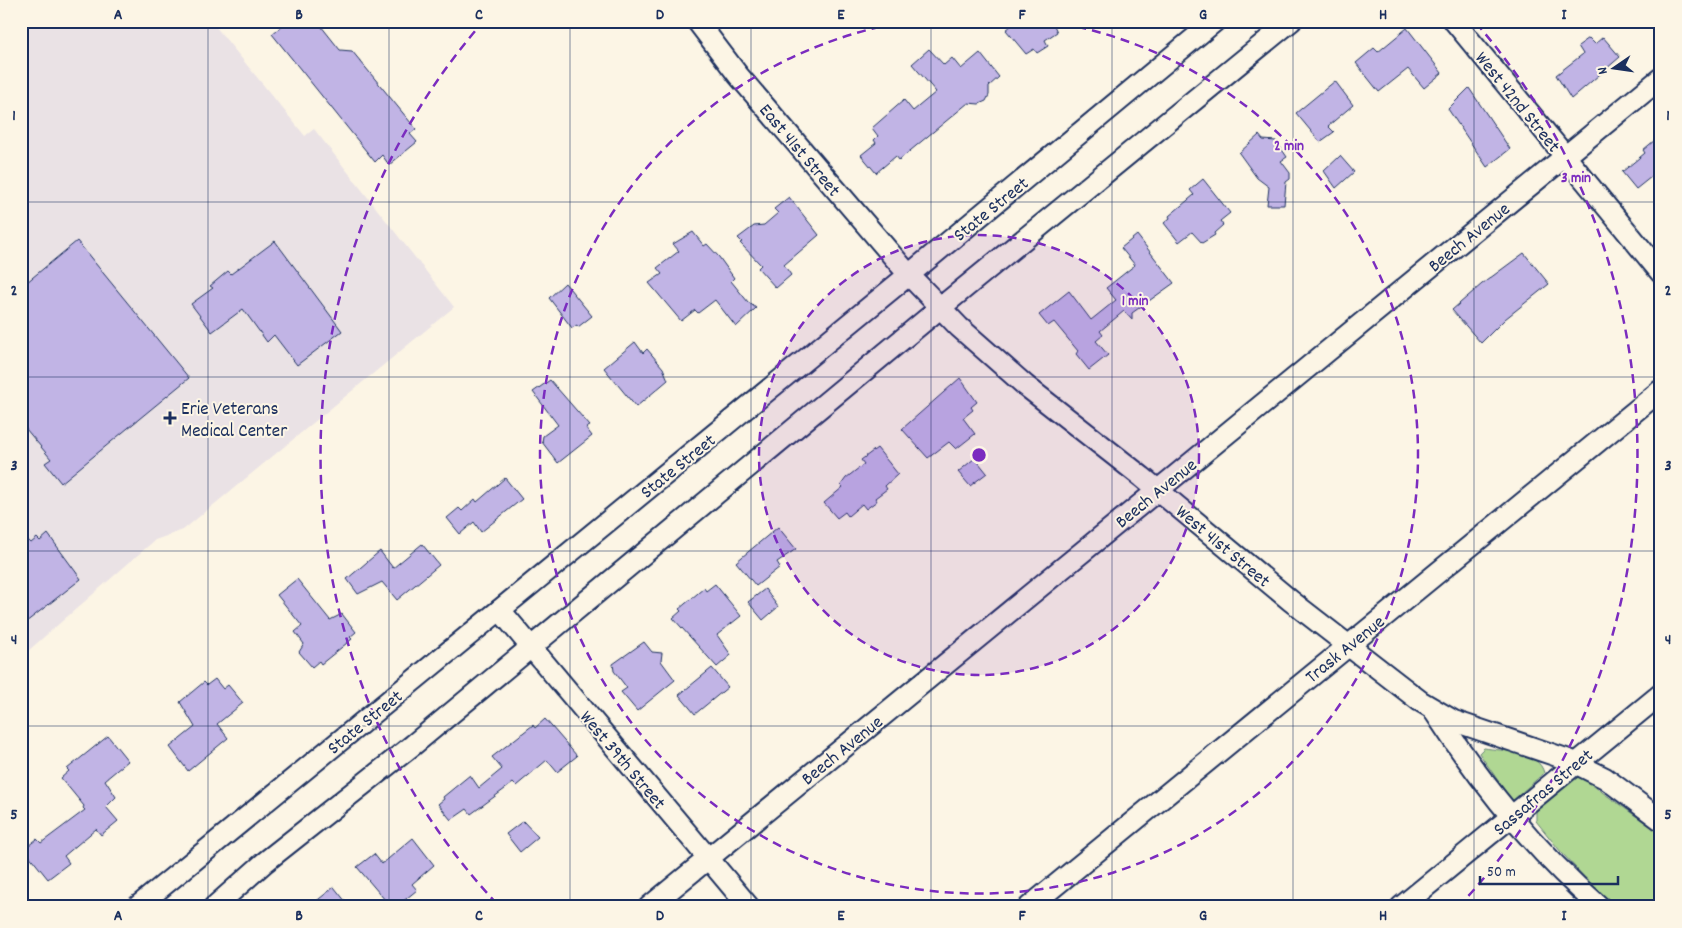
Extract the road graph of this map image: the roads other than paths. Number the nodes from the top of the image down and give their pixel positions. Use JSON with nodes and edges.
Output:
{"nodes":[{"id":1,"x":697,"y":21,"type":"edge"},
{"id":2,"x":1215,"y":21,"type":"edge"},
{"id":3,"x":1291,"y":21,"type":"edge"},
{"id":4,"x":1454,"y":21,"type":"edge"},
{"id":5,"x":1661,"y":78,"type":"edge"},
{"id":6,"x":1566,"y":157,"type":"junction"},
{"id":7,"x":1661,"y":273,"type":"edge"},
{"id":8,"x":909,"y":275,"type":"junction"},
{"id":9,"x":940,"y":308,"type":"junction"},
{"id":10,"x":1661,"y":390,"type":"edge"},
{"id":11,"x":1157,"y":490,"type":"junction"},
{"id":12,"x":500,"y":610,"type":"junction"},
{"id":13,"x":1347,"y":645,"type":"junction"},
{"id":14,"x":530,"y":647,"type":"junction"},
{"id":15,"x":1661,"y":694,"type":"edge"},
{"id":16,"x":1432,"y":708,"type":"junction"},
{"id":17,"x":1575,"y":763,"type":"junction"},
{"id":18,"x":1512,"y":816,"type":"junction"},
{"id":19,"x":1661,"y":820,"type":"edge"},
{"id":20,"x":709,"y":858,"type":"junction"},
{"id":21,"x":137,"y":907,"type":"edge"},
{"id":22,"x":214,"y":907,"type":"edge"},
{"id":23,"x":649,"y":907,"type":"edge"},
{"id":24,"x":748,"y":907,"type":"edge"},
{"id":25,"x":1029,"y":907,"type":"edge"},
{"id":26,"x":1401,"y":907,"type":"edge"},
{"id":27,"x":1600,"y":907,"type":"edge"}],
"edges":[{"from":1,"to":8,"type":"street","name":"East 41st Street"},
{"from":2,"to":8,"type":"street","name":"State Street"},
{"from":3,"to":9,"type":"street"},
{"from":4,"to":6,"type":"street","name":"West 42nd Street"},
{"from":5,"to":6,"type":"street","name":"Beech Avenue"},
{"from":6,"to":7,"type":"street","name":"West 42nd Street"},
{"from":6,"to":11,"type":"street","name":"Beech Avenue"},
{"from":8,"to":9,"type":"street","name":"West 41st Street"},
{"from":8,"to":12,"type":"street","name":"State Street"},
{"from":9,"to":11,"type":"street","name":"West 41st Street"},
{"from":9,"to":14,"type":"street"},
{"from":10,"to":13,"type":"street","name":"Trask Avenue"},
{"from":11,"to":13,"type":"street","name":"West 41st Street"},
{"from":11,"to":20,"type":"street","name":"Beech Avenue"},
{"from":12,"to":14,"type":"street","name":"West 39th Street"},
{"from":12,"to":21,"type":"street","name":"State Street"},
{"from":13,"to":16,"type":"street","name":"West 41st Street"},
{"from":13,"to":25,"type":"street","name":"Trask Avenue"},
{"from":14,"to":20,"type":"street","name":"West 39th Street"},
{"from":14,"to":22,"type":"street"},
{"from":15,"to":17,"type":"street","name":"Sassafras Street"},
{"from":16,"to":17,"type":"street","name":"West 41st Street"},
{"from":16,"to":18,"type":"street","name":"West 41st Street"},
{"from":17,"to":18,"type":"street","name":"Sassafras Street"},
{"from":17,"to":19,"type":"street","name":"West 41st Street"},
{"from":18,"to":26,"type":"street","name":"Sassafras Street"},
{"from":18,"to":27,"type":"street","name":"West 41st Street"},
{"from":20,"to":23,"type":"street","name":"Beech Avenue"},
{"from":20,"to":24,"type":"street","name":"West 39th Street"}]}
